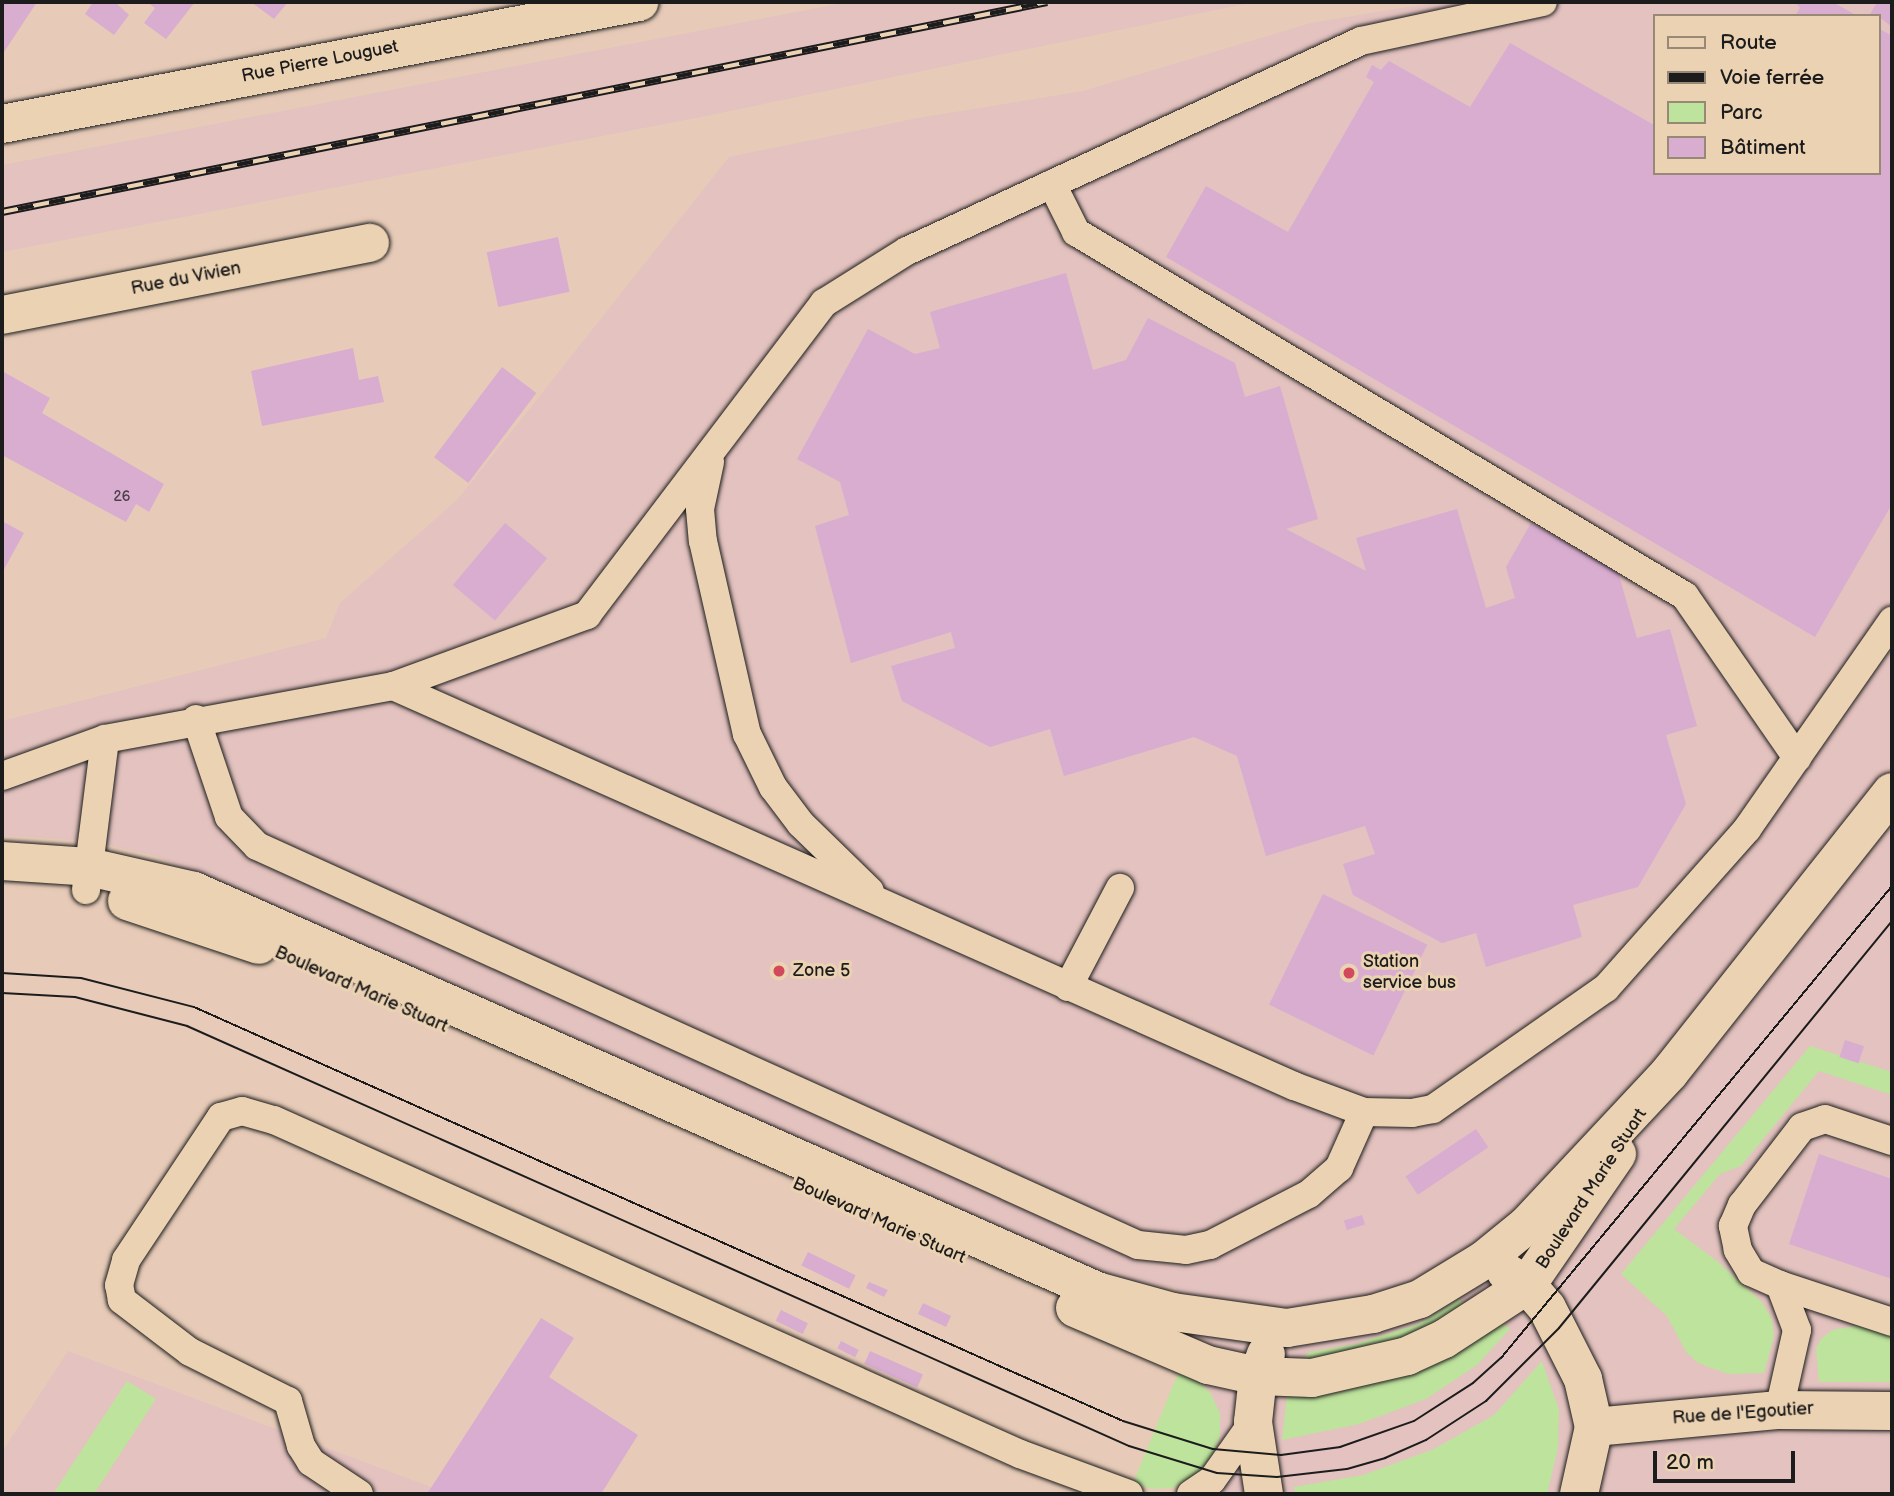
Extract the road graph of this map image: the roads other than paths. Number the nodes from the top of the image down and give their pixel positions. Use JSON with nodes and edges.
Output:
{"nodes":[{"id":1,"x":639,"y":2,"type":"edge"},
{"id":2,"x":1543,"y":2,"type":"edge"},
{"id":3,"x":2,"y":124,"type":"edge"},
{"id":4,"x":1052,"y":184,"type":"junction"},
{"id":5,"x":370,"y":243,"type":"dead end"},
{"id":6,"x":2,"y":314,"type":"edge"},
{"id":7,"x":723,"y":437,"type":"junction"},
{"id":8,"x":1892,"y":621,"type":"edge"},
{"id":9,"x":393,"y":686,"type":"junction"},
{"id":10,"x":196,"y":719,"type":"junction"},
{"id":11,"x":105,"y":739,"type":"junction"},
{"id":12,"x":1797,"y":758,"type":"junction"},
{"id":13,"x":2,"y":776,"type":"edge"},
{"id":14,"x":1892,"y":792,"type":"edge"},
{"id":15,"x":2,"y":861,"type":"edge"},
{"id":16,"x":88,"y":878,"type":"junction"},
{"id":17,"x":2,"y":883,"type":"edge"},
{"id":18,"x":1120,"y":888,"type":"dead end"},
{"id":19,"x":883,"y":903,"type":"junction"},
{"id":20,"x":1068,"y":987,"type":"junction"},
{"id":21,"x":1659,"y":1083,"type":"junction"},
{"id":22,"x":1364,"y":1112,"type":"junction"},
{"id":23,"x":1892,"y":1141,"type":"edge"},
{"id":24,"x":1484,"y":1260,"type":"junction"},
{"id":25,"x":1527,"y":1285,"type":"junction"},
{"id":26,"x":1780,"y":1285,"type":"junction"},
{"id":27,"x":1831,"y":1303,"type":"junction"},
{"id":28,"x":1892,"y":1322,"type":"edge"},
{"id":29,"x":1287,"y":1328,"type":"junction"},
{"id":30,"x":1797,"y":1330,"type":"junction"},
{"id":31,"x":1258,"y":1376,"type":"junction"},
{"id":32,"x":1779,"y":1410,"type":"junction"},
{"id":33,"x":1892,"y":1411,"type":"edge"},
{"id":34,"x":1253,"y":1422,"type":"junction"},
{"id":35,"x":1594,"y":1427,"type":"junction"},
{"id":36,"x":1020,"y":1454,"type":"junction"},
{"id":37,"x":359,"y":1494,"type":"edge"},
{"id":38,"x":1086,"y":1494,"type":"edge"},
{"id":39,"x":1129,"y":1494,"type":"edge"},
{"id":40,"x":1191,"y":1494,"type":"edge"},
{"id":41,"x":1264,"y":1494,"type":"edge"},
{"id":42,"x":1579,"y":1494,"type":"edge"}],
"edges":[{"from":1,"to":3,"type":"main road","name":"Rue Pierre Louguet"},
{"from":2,"to":4,"type":"lane"},
{"from":4,"to":7,"type":"lane"},
{"from":4,"to":12,"type":"lane"},
{"from":5,"to":6,"type":"main road","name":"Rue du Vivien"},
{"from":7,"to":9,"type":"lane"},
{"from":7,"to":19,"type":"lane"},
{"from":8,"to":12,"type":"lane"},
{"from":9,"to":10,"type":"lane"},
{"from":9,"to":19,"type":"lane"},
{"from":10,"to":11,"type":"lane"},
{"from":10,"to":22,"type":"lane"},
{"from":11,"to":13,"type":"lane"},
{"from":11,"to":16,"type":"lane"},
{"from":12,"to":22,"type":"lane"},
{"from":14,"to":21,"type":"main road","name":"Boulevard Marie Stuart"},
{"from":15,"to":16,"type":"main road"},
{"from":16,"to":17,"type":"main road","name":"Boulevard Marie Stuart"},
{"from":16,"to":29,"type":"main road","name":"Boulevard Marie Stuart"},
{"from":16,"to":31,"type":"main road","name":"Boulevard Marie Stuart"},
{"from":18,"to":20,"type":"lane"},
{"from":19,"to":20,"type":"lane"},
{"from":20,"to":22,"type":"lane"},
{"from":21,"to":24,"type":"main road","name":"Boulevard Marie Stuart"},
{"from":21,"to":25,"type":"main road","name":"Boulevard Marie Stuart"},
{"from":23,"to":26,"type":"lane"},
{"from":24,"to":25,"type":"main road"},
{"from":24,"to":29,"type":"main road","name":"Boulevard Marie Stuart"},
{"from":25,"to":31,"type":"main road","name":"Boulevard Marie Stuart"},
{"from":25,"to":35,"type":"main road"},
{"from":26,"to":27,"type":"lane"},
{"from":26,"to":30,"type":"lane"},
{"from":27,"to":28,"type":"lane"},
{"from":27,"to":30,"type":"lane"},
{"from":29,"to":31,"type":"main road"},
{"from":30,"to":32,"type":"lane"},
{"from":31,"to":34,"type":"main road"},
{"from":32,"to":33,"type":"main road","name":"Rue de l'Egoutier"},
{"from":32,"to":35,"type":"main road","name":"Rue de l'Egoutier"},
{"from":34,"to":40,"type":"lane"},
{"from":34,"to":41,"type":"main road"},
{"from":35,"to":42,"type":"main road"},
{"from":36,"to":37,"type":"lane"},
{"from":36,"to":38,"type":"lane"},
{"from":36,"to":39,"type":"lane"}]}
